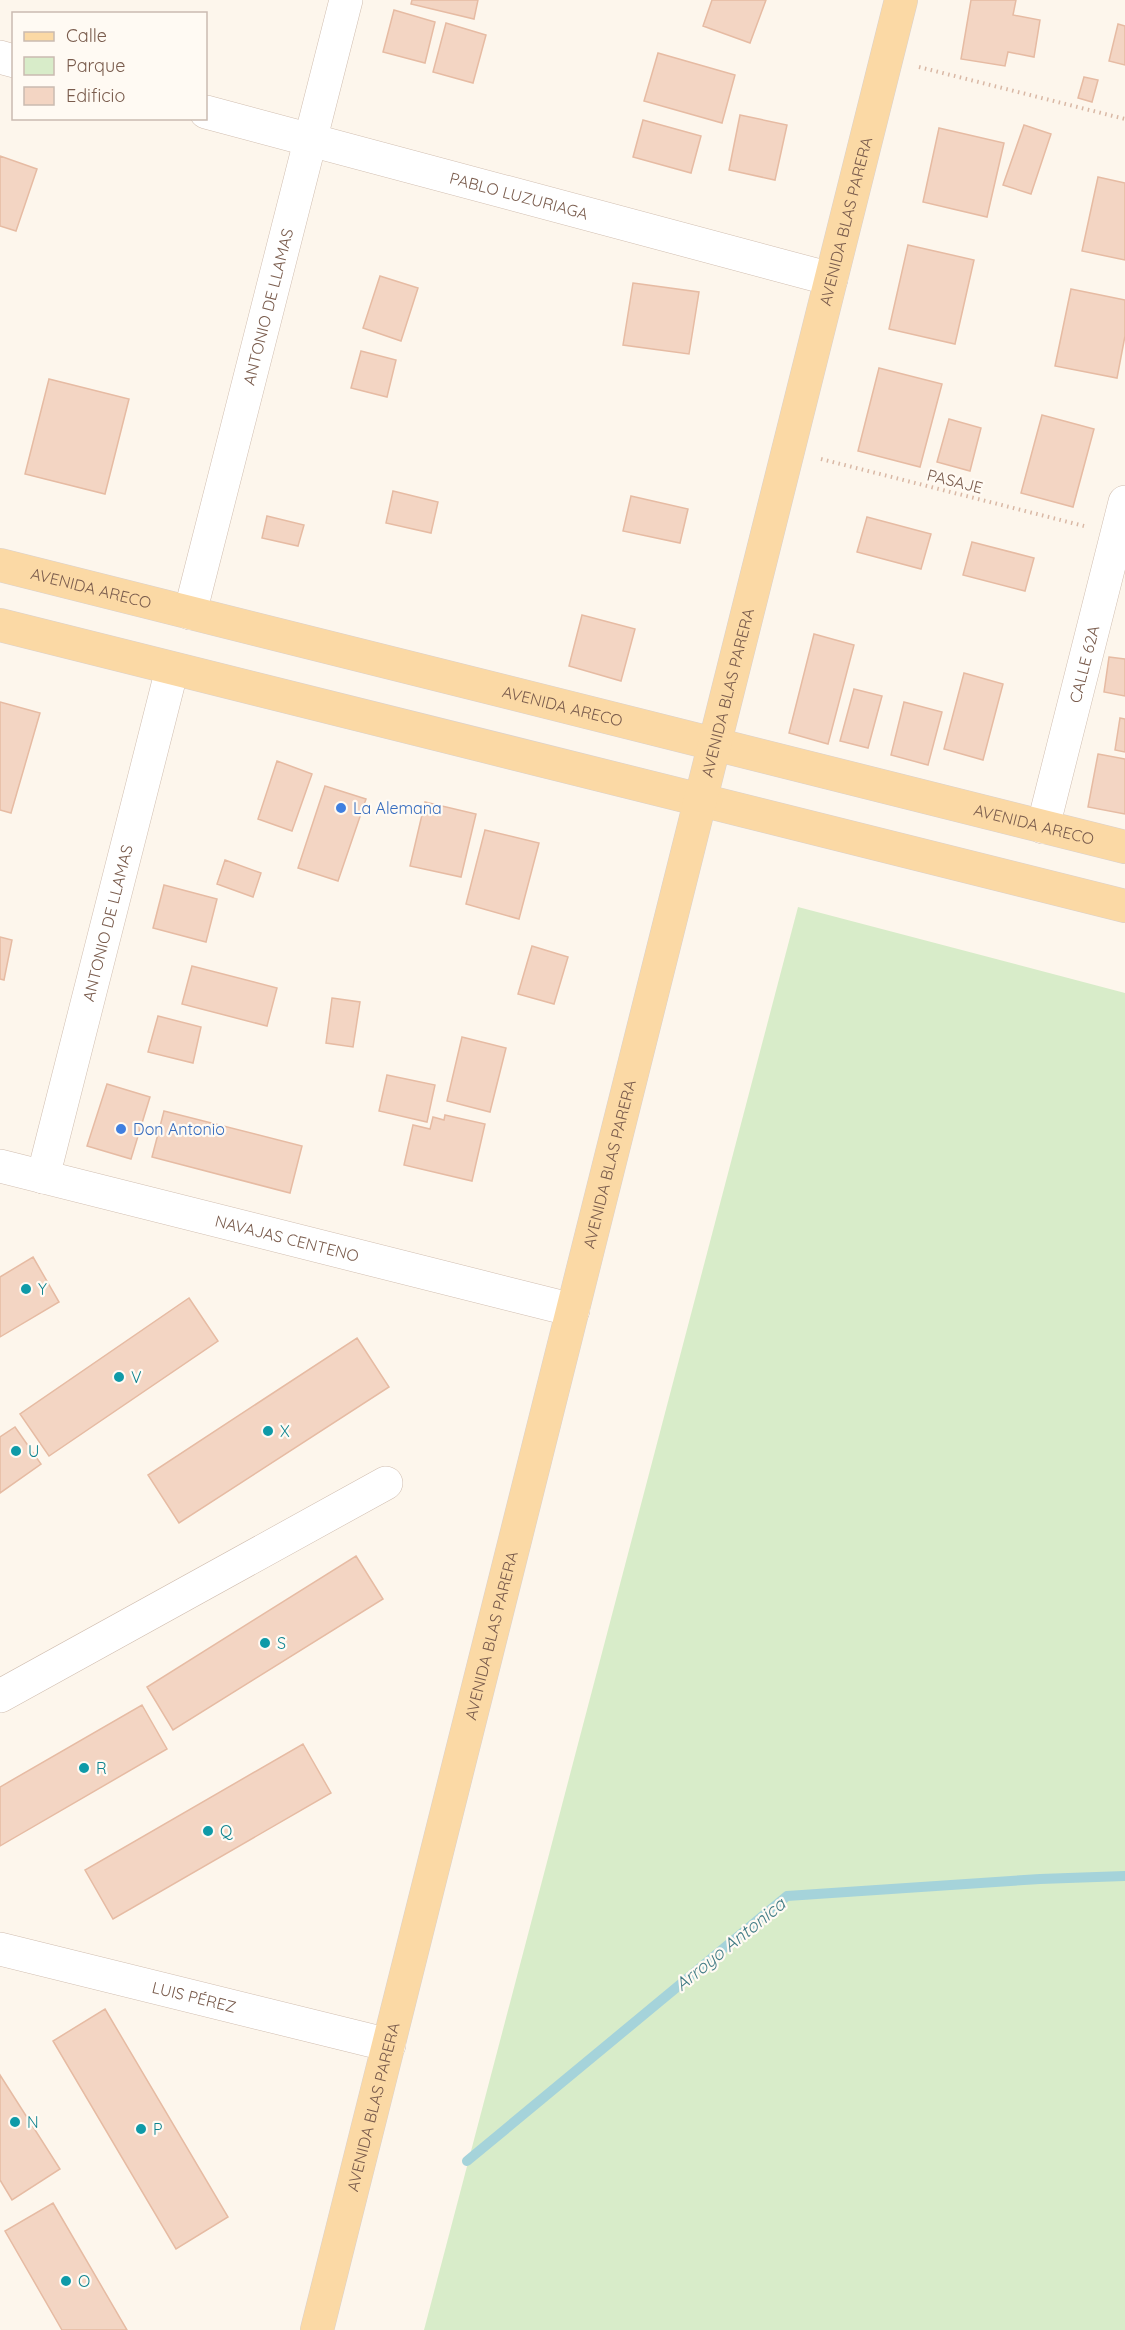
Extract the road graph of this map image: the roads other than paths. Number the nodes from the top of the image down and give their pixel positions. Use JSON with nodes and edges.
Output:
{"nodes":[{"id":1,"x":346,"y":0,"type":"edge"},
{"id":2,"x":901,"y":0,"type":"edge"},
{"id":3,"x":207,"y":112,"type":"edge"},
{"id":4,"x":310,"y":140,"type":"junction"},
{"id":5,"x":831,"y":279,"type":"junction"},
{"id":6,"x":1122,"y":519,"type":"edge"},
{"id":7,"x":0,"y":566,"type":"edge"},
{"id":8,"x":190,"y":613,"type":"junction"},
{"id":9,"x":0,"y":625,"type":"edge"},
{"id":10,"x":172,"y":669,"type":"junction"},
{"id":11,"x":714,"y":744,"type":"junction"},
{"id":12,"x":701,"y":800,"type":"junction"},
{"id":13,"x":1043,"y":827,"type":"junction"},
{"id":14,"x":1125,"y":847,"type":"edge"},
{"id":15,"x":1125,"y":906,"type":"edge"},
{"id":16,"x":0,"y":1166,"type":"edge"},
{"id":17,"x":43,"y":1177,"type":"junction"},
{"id":18,"x":573,"y":1310,"type":"junction"},
{"id":19,"x":386,"y":1483,"type":"dead end"},
{"id":20,"x":0,"y":1695,"type":"edge"},
{"id":21,"x":0,"y":1949,"type":"edge"},
{"id":22,"x":389,"y":2045,"type":"junction"},
{"id":23,"x":317,"y":2330,"type":"edge"}],
"edges":[{"from":1,"to":4,"type":"street","name":"ANTONIO DE LLAMAS"},
{"from":2,"to":5,"type":"main road","name":"AVENIDA BLAS PARERA"},
{"from":3,"to":4,"type":"street","name":"PABLO LUZURIAGA"},
{"from":4,"to":5,"type":"street","name":"PABLO LUZURIAGA"},
{"from":4,"to":8,"type":"street","name":"ANTONIO DE LLAMAS"},
{"from":5,"to":11,"type":"main road","name":"AVENIDA BLAS PARERA"},
{"from":6,"to":13,"type":"street","name":"CALLE 62A"},
{"from":7,"to":8,"type":"main road","name":"AVENIDA ARECO"},
{"from":8,"to":11,"type":"main road","name":"AVENIDA ARECO"},
{"from":9,"to":10,"type":"main road"},
{"from":10,"to":12,"type":"main road"},
{"from":10,"to":17,"type":"street","name":"ANTONIO DE LLAMAS"},
{"from":11,"to":12,"type":"main road","name":"AVENIDA BLAS PARERA"},
{"from":11,"to":13,"type":"main road","name":"AVENIDA ARECO"},
{"from":12,"to":15,"type":"main road"},
{"from":12,"to":18,"type":"main road","name":"AVENIDA BLAS PARERA"},
{"from":13,"to":14,"type":"main road","name":"AVENIDA ARECO"},
{"from":16,"to":17,"type":"street","name":"NAVAJAS CENTENO"},
{"from":17,"to":18,"type":"street","name":"NAVAJAS CENTENO"},
{"from":18,"to":22,"type":"main road","name":"AVENIDA BLAS PARERA"},
{"from":19,"to":20,"type":"street"},
{"from":21,"to":22,"type":"street","name":"LUIS PÉREZ"},
{"from":22,"to":23,"type":"main road","name":"AVENIDA BLAS PARERA"}]}
